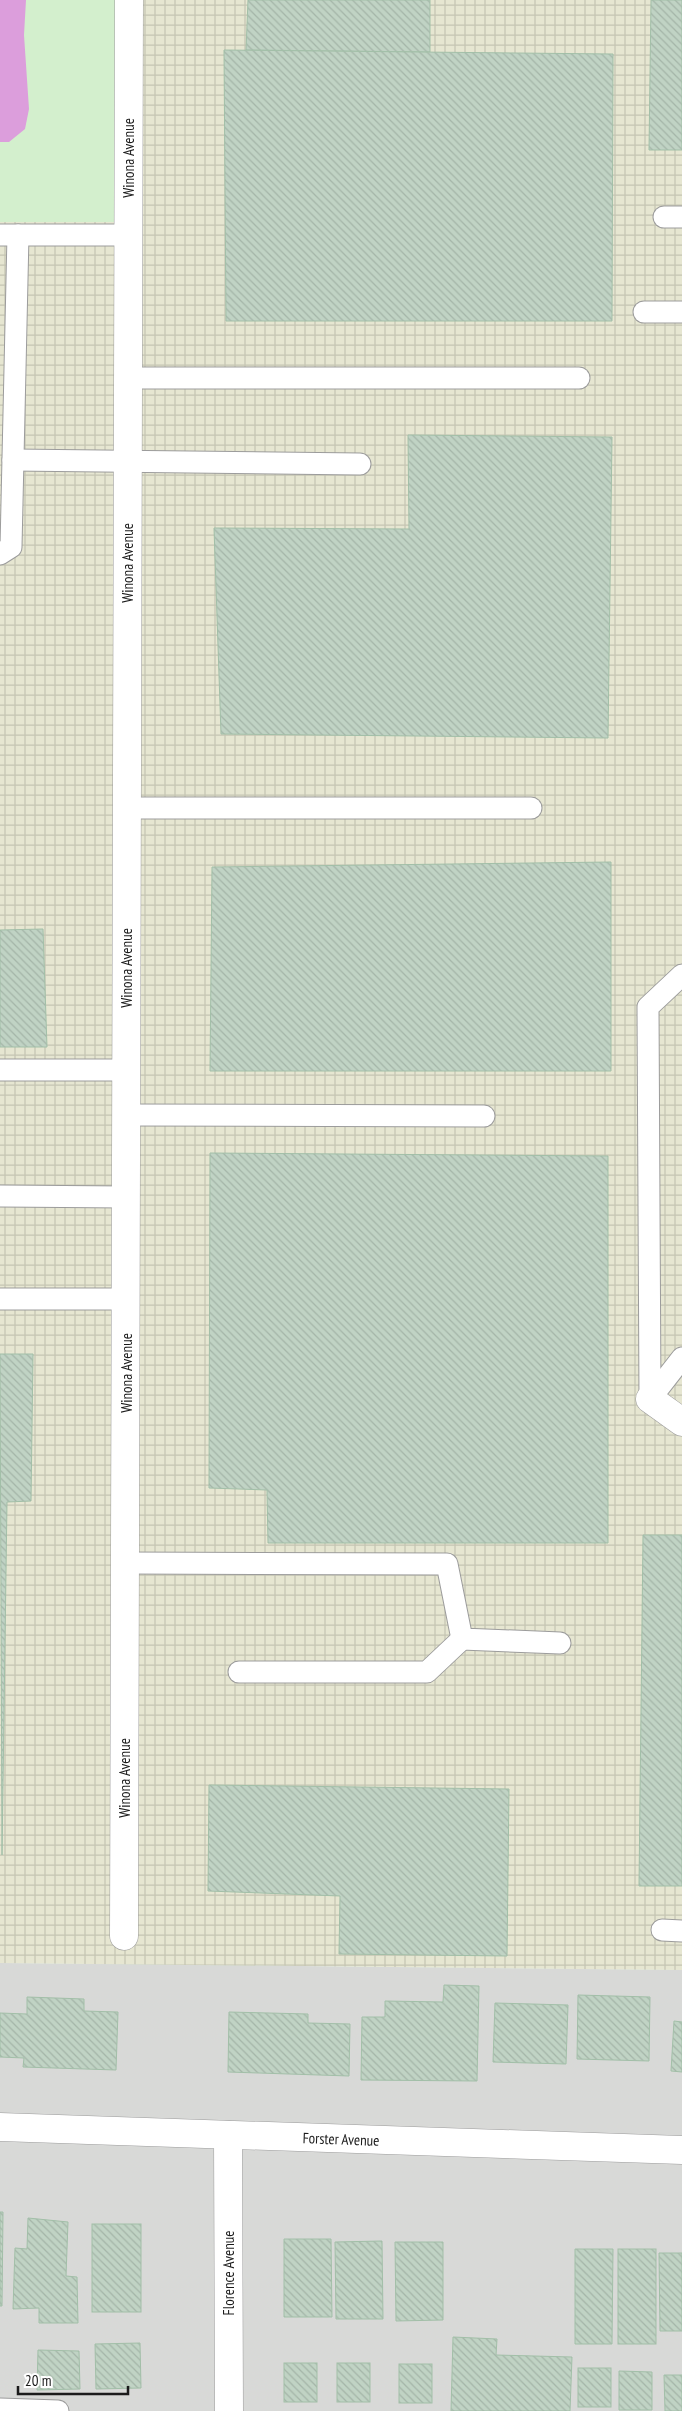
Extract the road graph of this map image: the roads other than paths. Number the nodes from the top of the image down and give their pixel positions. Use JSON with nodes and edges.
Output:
{"nodes":[{"id":1,"x":129,"y":0,"type":"edge"},
{"id":2,"x":9,"y":235,"type":"edge"},
{"id":3,"x":128,"y":235,"type":"junction"},
{"id":4,"x":644,"y":312,"type":"dead end"},
{"id":5,"x":682,"y":312,"type":"edge"},
{"id":6,"x":128,"y":378,"type":"junction"},
{"id":7,"x":579,"y":378,"type":"dead end"},
{"id":8,"x":13,"y":460,"type":"junction"},
{"id":9,"x":128,"y":463,"type":"junction"},
{"id":10,"x":360,"y":464,"type":"dead end"},
{"id":11,"x":0,"y":554,"type":"edge"},
{"id":12,"x":126,"y":808,"type":"junction"},
{"id":13,"x":531,"y":808,"type":"dead end"},
{"id":14,"x":682,"y":975,"type":"edge"},
{"id":15,"x":0,"y":1070,"type":"edge"},
{"id":16,"x":126,"y":1070,"type":"junction"},
{"id":17,"x":126,"y":1115,"type":"junction"},
{"id":18,"x":484,"y":1116,"type":"dead end"},
{"id":19,"x":0,"y":1196,"type":"edge"},
{"id":20,"x":126,"y":1196,"type":"junction"},
{"id":21,"x":0,"y":1299,"type":"edge"},
{"id":22,"x":126,"y":1299,"type":"junction"},
{"id":23,"x":682,"y":1358,"type":"edge"},
{"id":24,"x":650,"y":1399,"type":"junction"},
{"id":25,"x":682,"y":1422,"type":"edge"},
{"id":26,"x":125,"y":1563,"type":"junction"},
{"id":27,"x":462,"y":1639,"type":"junction"},
{"id":28,"x":560,"y":1643,"type":"dead end"},
{"id":29,"x":239,"y":1672,"type":"dead end"},
{"id":30,"x":124,"y":1936,"type":"dead end"},
{"id":31,"x":0,"y":2127,"type":"edge"},
{"id":32,"x":228,"y":2135,"type":"junction"},
{"id":33,"x":682,"y":2150,"type":"edge"},
{"id":34,"x":0,"y":2410,"type":"edge"},
{"id":35,"x":58,"y":2411,"type":"edge"},
{"id":36,"x":229,"y":2411,"type":"edge"}],
"edges":[{"from":1,"to":3,"type":"street","name":"Winona Avenue"},
{"from":2,"to":3,"type":"lane"},
{"from":2,"to":8,"type":"lane"},
{"from":3,"to":6,"type":"street","name":"Winona Avenue"},
{"from":4,"to":5,"type":"lane"},
{"from":6,"to":7,"type":"lane"},
{"from":6,"to":9,"type":"street","name":"Winona Avenue"},
{"from":8,"to":9,"type":"lane"},
{"from":8,"to":11,"type":"lane"},
{"from":9,"to":10,"type":"lane"},
{"from":9,"to":12,"type":"street","name":"Winona Avenue"},
{"from":12,"to":13,"type":"lane"},
{"from":12,"to":16,"type":"street","name":"Winona Avenue"},
{"from":14,"to":24,"type":"lane"},
{"from":15,"to":16,"type":"lane"},
{"from":16,"to":17,"type":"street","name":"Winona Avenue"},
{"from":17,"to":18,"type":"lane"},
{"from":17,"to":20,"type":"street","name":"Winona Avenue"},
{"from":19,"to":20,"type":"lane"},
{"from":20,"to":22,"type":"street","name":"Winona Avenue"},
{"from":21,"to":22,"type":"lane"},
{"from":22,"to":26,"type":"street","name":"Winona Avenue"},
{"from":23,"to":24,"type":"lane"},
{"from":24,"to":25,"type":"street"},
{"from":26,"to":27,"type":"lane"},
{"from":26,"to":30,"type":"street","name":"Winona Avenue"},
{"from":27,"to":28,"type":"lane"},
{"from":27,"to":29,"type":"lane"},
{"from":31,"to":32,"type":"street","name":"Forster Avenue"},
{"from":32,"to":33,"type":"street","name":"Forster Avenue"},
{"from":32,"to":36,"type":"street","name":"Florence Avenue"},
{"from":34,"to":35,"type":"lane"}]}
